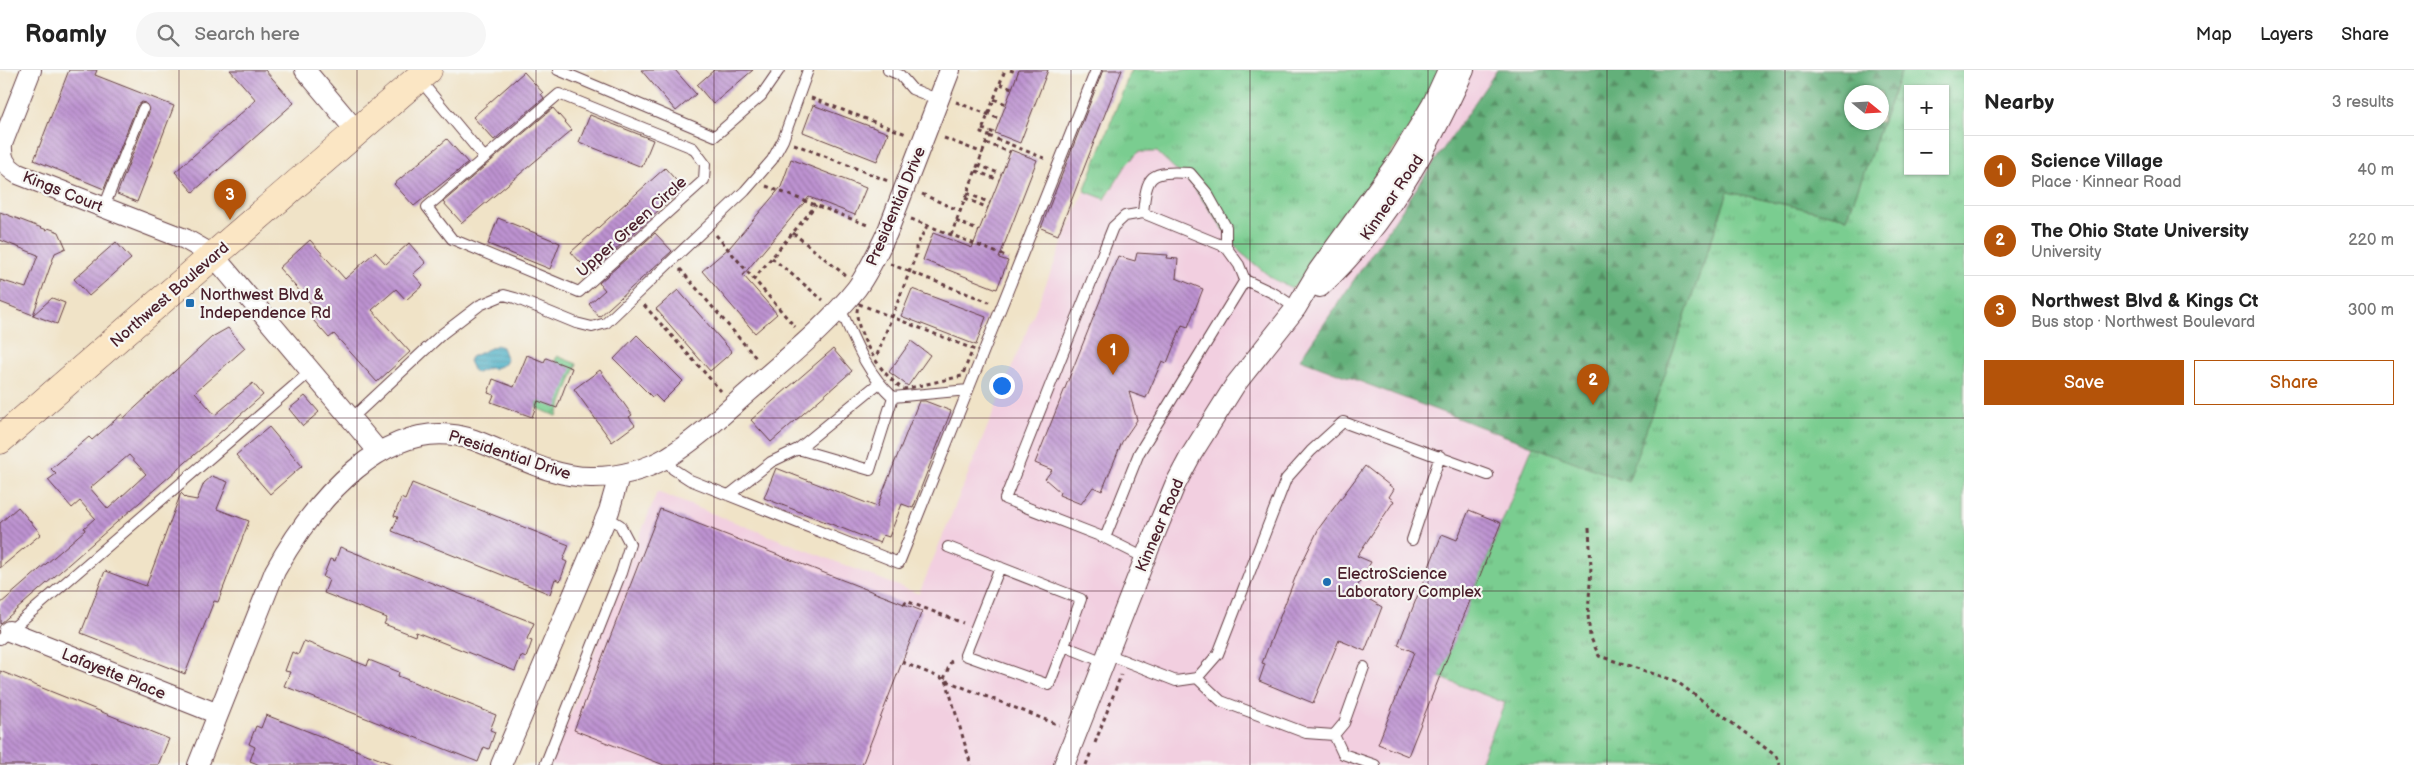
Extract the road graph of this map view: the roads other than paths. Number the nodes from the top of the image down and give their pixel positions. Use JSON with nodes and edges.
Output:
{"nodes":[{"id":1,"x":31,"y":70,"type":"edge"},
{"id":2,"x":304,"y":70,"type":"edge"},
{"id":3,"x":558,"y":70,"type":"edge"},
{"id":4,"x":779,"y":70,"type":"edge"},
{"id":5,"x":808,"y":70,"type":"edge"},
{"id":6,"x":888,"y":70,"type":"edge"},
{"id":7,"x":950,"y":70,"type":"edge"},
{"id":8,"x":1096,"y":70,"type":"edge"},
{"id":9,"x":1448,"y":70,"type":"edge"},
{"id":10,"x":1464,"y":70,"type":"edge"},
{"id":11,"x":423,"y":74,"type":"edge"},
{"id":12,"x":940,"y":98,"type":"junction"},
{"id":13,"x":143,"y":109,"type":"dead end"},
{"id":14,"x":357,"y":132,"type":"junction"},
{"id":15,"x":484,"y":157,"type":"junction"},
{"id":16,"x":104,"y":207,"type":"junction"},
{"id":17,"x":1143,"y":214,"type":"junction"},
{"id":18,"x":1226,"y":247,"type":"junction"},
{"id":19,"x":213,"y":255,"type":"junction"},
{"id":20,"x":1245,"y":280,"type":"junction"},
{"id":21,"x":1296,"y":308,"type":"junction"},
{"id":22,"x":838,"y":309,"type":"junction"},
{"id":23,"x":311,"y":371,"type":"junction"},
{"id":24,"x":879,"y":383,"type":"junction"},
{"id":25,"x":968,"y":390,"type":"junction"},
{"id":26,"x":893,"y":397,"type":"junction"},
{"id":27,"x":351,"y":419,"type":"junction"},
{"id":28,"x":0,"y":440,"type":"edge"},
{"id":29,"x":798,"y":449,"type":"junction"},
{"id":30,"x":379,"y":452,"type":"junction"},
{"id":31,"x":1440,"y":456,"type":"junction"},
{"id":32,"x":666,"y":458,"type":"junction"},
{"id":33,"x":1488,"y":475,"type":"dead end"},
{"id":34,"x":619,"y":476,"type":"junction"},
{"id":35,"x":730,"y":496,"type":"junction"},
{"id":36,"x":607,"y":516,"type":"junction"},
{"id":37,"x":1105,"y":538,"type":"junction"},
{"id":38,"x":1412,"y":540,"type":"dead end"},
{"id":39,"x":948,"y":547,"type":"dead end"},
{"id":40,"x":1145,"y":558,"type":"junction"},
{"id":41,"x":1000,"y":567,"type":"junction"},
{"id":42,"x":4,"y":635,"type":"edge"},
{"id":43,"x":1064,"y":646,"type":"junction"},
{"id":44,"x":1112,"y":659,"type":"junction"},
{"id":45,"x":1364,"y":667,"type":"dead end"},
{"id":46,"x":1197,"y":678,"type":"junction"},
{"id":47,"x":218,"y":714,"type":"junction"},
{"id":48,"x":1334,"y":735,"type":"junction"},
{"id":49,"x":198,"y":765,"type":"edge"},
{"id":50,"x":501,"y":765,"type":"edge"},
{"id":51,"x":545,"y":765,"type":"edge"},
{"id":52,"x":1064,"y":765,"type":"edge"},
{"id":53,"x":1375,"y":765,"type":"edge"}],
"edges":[{"from":1,"to":16,"type":"street","name":"Kings Court"},
{"from":2,"to":14,"type":"street"},
{"from":3,"to":4,"type":"lane"},
{"from":5,"to":27,"type":"lane"},
{"from":6,"to":12,"type":"lane"},
{"from":7,"to":12,"type":"street","name":"Presidential Drive"},
{"from":8,"to":25,"type":"lane"},
{"from":9,"to":21,"type":"street","name":"Kinnear Road"},
{"from":10,"to":21,"type":"street","name":"Kinnear Road"},
{"from":11,"to":14,"type":"main road","name":"Northwest Boulevard"},
{"from":11,"to":15,"type":"lane"},
{"from":12,"to":22,"type":"street","name":"Presidential Drive"},
{"from":13,"to":16,"type":"lane"},
{"from":14,"to":19,"type":"main road","name":"Northwest Boulevard"},
{"from":15,"to":15,"type":"lane","name":"Upper Green Circle"},
{"from":16,"to":19,"type":"street","name":"Kings Court"},
{"from":17,"to":18,"type":"lane"},
{"from":17,"to":18,"type":"lane"},
{"from":17,"to":37,"type":"lane"},
{"from":18,"to":20,"type":"lane"},
{"from":19,"to":23,"type":"street","name":"Kings Court"},
{"from":19,"to":28,"type":"main road","name":"Northwest Boulevard"},
{"from":20,"to":21,"type":"lane"},
{"from":20,"to":37,"type":"lane"},
{"from":21,"to":40,"type":"street","name":"Kinnear Road"},
{"from":22,"to":24,"type":"lane"},
{"from":22,"to":32,"type":"street","name":"Presidential Drive"},
{"from":23,"to":27,"type":"street","name":"Kings Court"},
{"from":23,"to":42,"type":"lane"},
{"from":24,"to":26,"type":"lane"},
{"from":24,"to":29,"type":"lane"},
{"from":25,"to":26,"type":"lane"},
{"from":25,"to":35,"type":"lane"},
{"from":26,"to":29,"type":"lane"},
{"from":27,"to":30,"type":"street","name":"Kings Court"},
{"from":29,"to":35,"type":"lane"},
{"from":30,"to":34,"type":"street","name":"Presidential Drive"},
{"from":30,"to":47,"type":"street","name":"Presidential Drive"},
{"from":31,"to":33,"type":"lane"},
{"from":31,"to":38,"type":"lane"},
{"from":31,"to":46,"type":"lane"},
{"from":32,"to":34,"type":"street","name":"Presidential Drive"},
{"from":32,"to":35,"type":"lane"},
{"from":34,"to":36,"type":"street"},
{"from":36,"to":50,"type":"street"},
{"from":36,"to":51,"type":"lane"},
{"from":37,"to":40,"type":"lane"},
{"from":39,"to":41,"type":"lane"},
{"from":40,"to":44,"type":"street","name":"Kinnear Road"},
{"from":41,"to":43,"type":"lane"},
{"from":41,"to":43,"type":"lane"},
{"from":42,"to":47,"type":"street","name":"Lafayette Place"},
{"from":43,"to":44,"type":"lane"},
{"from":44,"to":46,"type":"lane"},
{"from":44,"to":52,"type":"street","name":"Kinnear Road"},
{"from":45,"to":48,"type":"lane"},
{"from":46,"to":48,"type":"lane"},
{"from":47,"to":49,"type":"street","name":"Presidential Drive"},
{"from":48,"to":53,"type":"lane"}]}
